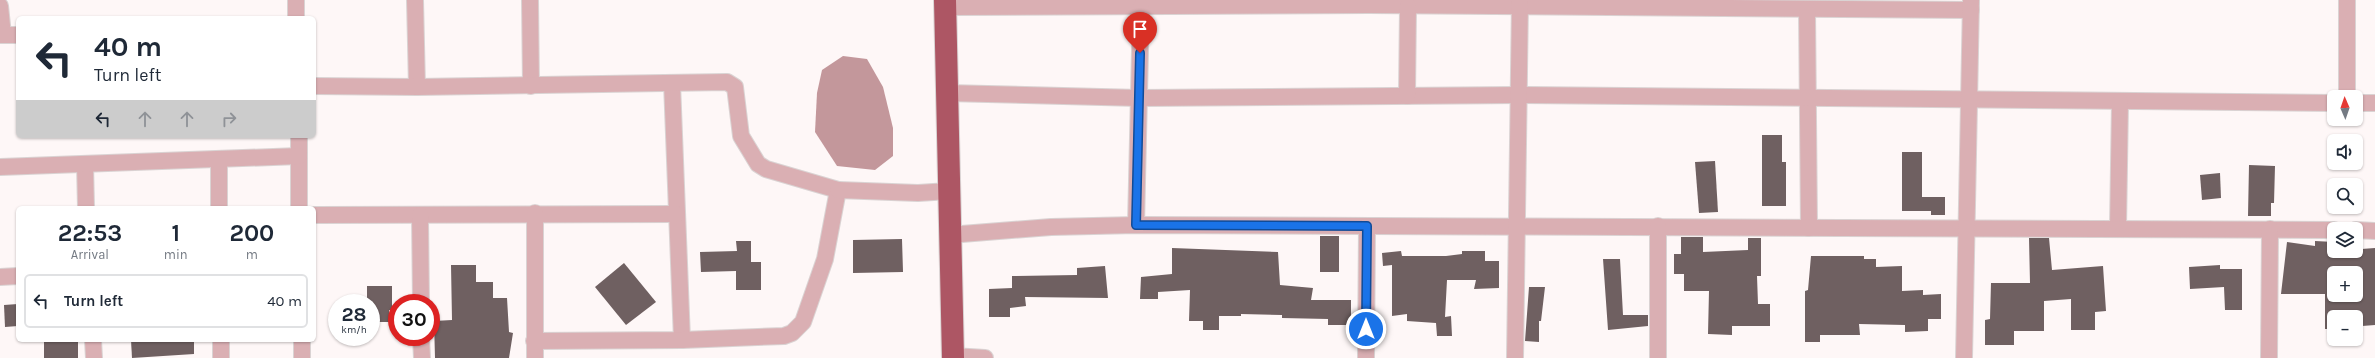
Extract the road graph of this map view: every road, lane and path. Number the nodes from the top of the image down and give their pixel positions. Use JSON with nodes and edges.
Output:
{"nodes":[{"id":1,"x":296,"y":0,"type":"edge"},
{"id":2,"x":415,"y":0,"type":"edge"},
{"id":3,"x":530,"y":0,"type":"edge"},
{"id":4,"x":2347,"y":0,"type":"edge"},
{"id":5,"x":1369,"y":2,"type":"edge"},
{"id":6,"x":946,"y":3,"type":"edge"},
{"id":7,"x":1520,"y":4,"type":"edge"},
{"id":8,"x":1697,"y":4,"type":"edge"},
{"id":9,"x":1971,"y":5,"type":"edge"},
{"id":10,"x":0,"y":6,"type":"edge"},
{"id":11,"x":1408,"y":6,"type":"junction"},
{"id":12,"x":1141,"y":7,"type":"junction"},
{"id":13,"x":1807,"y":9,"type":"junction"},
{"id":14,"x":296,"y":16,"type":"edge"},
{"id":15,"x":7,"y":35,"type":"edge"},
{"id":16,"x":672,"y":82,"type":"junction"},
{"id":17,"x":316,"y":86,"type":"edge"},
{"id":18,"x":531,"y":86,"type":"junction"},
{"id":19,"x":417,"y":87,"type":"junction"},
{"id":20,"x":2347,"y":90,"type":"edge"},
{"id":21,"x":947,"y":92,"type":"junction"},
{"id":22,"x":1519,"y":95,"type":"junction"},
{"id":23,"x":1407,"y":96,"type":"junction"},
{"id":24,"x":1139,"y":98,"type":"junction"},
{"id":25,"x":1807,"y":98,"type":"junction"},
{"id":26,"x":1969,"y":100,"type":"junction"},
{"id":27,"x":2120,"y":102,"type":"junction"},
{"id":28,"x":2327,"y":103,"type":"edge"},
{"id":29,"x":2363,"y":103,"type":"edge"},
{"id":30,"x":2375,"y":103,"type":"edge"},
{"id":31,"x":299,"y":138,"type":"edge"},
{"id":32,"x":299,"y":156,"type":"junction"},
{"id":33,"x":219,"y":161,"type":"junction"},
{"id":34,"x":85,"y":164,"type":"junction"},
{"id":35,"x":0,"y":168,"type":"edge"},
{"id":36,"x":838,"y":190,"type":"junction"},
{"id":37,"x":949,"y":191,"type":"junction"},
{"id":38,"x":86,"y":206,"type":"edge"},
{"id":39,"x":219,"y":206,"type":"edge"},
{"id":40,"x":299,"y":206,"type":"edge"},
{"id":41,"x":535,"y":213,"type":"junction"},
{"id":42,"x":676,"y":214,"type":"junction"},
{"id":43,"x":316,"y":215,"type":"edge"},
{"id":44,"x":420,"y":215,"type":"junction"},
{"id":45,"x":1136,"y":225,"type":"junction"},
{"id":46,"x":1367,"y":226,"type":"junction"},
{"id":47,"x":1517,"y":226,"type":"junction"},
{"id":48,"x":1658,"y":226,"type":"junction"},
{"id":49,"x":1968,"y":227,"type":"junction"},
{"id":50,"x":1809,"y":228,"type":"junction"},
{"id":51,"x":2118,"y":228,"type":"junction"},
{"id":52,"x":2270,"y":229,"type":"junction"},
{"id":53,"x":2327,"y":230,"type":"edge"},
{"id":54,"x":2363,"y":230,"type":"edge"},
{"id":55,"x":2375,"y":231,"type":"edge"},
{"id":56,"x":949,"y":235,"type":"junction"},
{"id":57,"x":16,"y":276,"type":"edge"},
{"id":58,"x":0,"y":277,"type":"edge"},
{"id":59,"x":421,"y":294,"type":"edge"},
{"id":60,"x":682,"y":340,"type":"junction"},
{"id":61,"x":534,"y":341,"type":"junction"},
{"id":62,"x":93,"y":342,"type":"edge"},
{"id":63,"x":221,"y":342,"type":"edge"},
{"id":64,"x":302,"y":342,"type":"edge"},
{"id":65,"x":421,"y":346,"type":"edge"},
{"id":66,"x":953,"y":357,"type":"edge"},
{"id":67,"x":94,"y":358,"type":"edge"},
{"id":68,"x":221,"y":358,"type":"edge"},
{"id":69,"x":302,"y":358,"type":"edge"},
{"id":70,"x":422,"y":358,"type":"edge"},
{"id":71,"x":535,"y":358,"type":"edge"},
{"id":72,"x":985,"y":358,"type":"edge"},
{"id":73,"x":1366,"y":358,"type":"edge"},
{"id":74,"x":1516,"y":358,"type":"edge"},
{"id":75,"x":1658,"y":358,"type":"edge"},
{"id":76,"x":1964,"y":358,"type":"edge"},
{"id":77,"x":2269,"y":358,"type":"edge"}],
"edges":[{"from":1,"to":14,"type":"street"},
{"from":2,"to":19,"type":"street"},
{"from":3,"to":18,"type":"street"},
{"from":4,"to":20,"type":"street"},
{"from":5,"to":11,"type":"street"},
{"from":5,"to":12,"type":"street"},
{"from":6,"to":12,"type":"street"},
{"from":6,"to":21,"type":"highway"},
{"from":7,"to":8,"type":"street"},
{"from":7,"to":11,"type":"street"},
{"from":7,"to":22,"type":"street"},
{"from":8,"to":13,"type":"street"},
{"from":9,"to":13,"type":"street"},
{"from":9,"to":26,"type":"street"},
{"from":10,"to":15,"type":"street"},
{"from":11,"to":23,"type":"street"},
{"from":12,"to":24,"type":"street"},
{"from":13,"to":25,"type":"street"},
{"from":16,"to":18,"type":"street"},
{"from":16,"to":36,"type":"street"},
{"from":16,"to":42,"type":"street"},
{"from":17,"to":19,"type":"street"},
{"from":18,"to":19,"type":"street"},
{"from":21,"to":24,"type":"street"},
{"from":21,"to":37,"type":"highway"},
{"from":22,"to":23,"type":"street"},
{"from":22,"to":25,"type":"street"},
{"from":22,"to":47,"type":"street"},
{"from":23,"to":24,"type":"street"},
{"from":24,"to":45,"type":"street"},
{"from":25,"to":26,"type":"street"},
{"from":25,"to":50,"type":"street"},
{"from":26,"to":27,"type":"street"},
{"from":26,"to":49,"type":"street"},
{"from":27,"to":28,"type":"street"},
{"from":27,"to":51,"type":"street"},
{"from":29,"to":30,"type":"street"},
{"from":31,"to":32,"type":"street"},
{"from":32,"to":33,"type":"street"},
{"from":32,"to":40,"type":"street"},
{"from":33,"to":34,"type":"street"},
{"from":33,"to":39,"type":"street"},
{"from":34,"to":35,"type":"street"},
{"from":34,"to":38,"type":"street"},
{"from":36,"to":37,"type":"street"},
{"from":36,"to":60,"type":"street"},
{"from":37,"to":56,"type":"highway"},
{"from":41,"to":42,"type":"street"},
{"from":41,"to":44,"type":"street"},
{"from":41,"to":61,"type":"street"},
{"from":42,"to":60,"type":"street"},
{"from":43,"to":44,"type":"street"},
{"from":44,"to":59,"type":"street"},
{"from":45,"to":46,"type":"street"},
{"from":45,"to":56,"type":"street"},
{"from":46,"to":47,"type":"street"},
{"from":46,"to":73,"type":"street"},
{"from":47,"to":48,"type":"street"},
{"from":47,"to":74,"type":"street"},
{"from":48,"to":50,"type":"street"},
{"from":48,"to":75,"type":"street"},
{"from":49,"to":50,"type":"street"},
{"from":49,"to":51,"type":"street"},
{"from":49,"to":76,"type":"street"},
{"from":51,"to":52,"type":"street"},
{"from":52,"to":53,"type":"street"},
{"from":52,"to":77,"type":"street"},
{"from":54,"to":55,"type":"street"},
{"from":56,"to":66,"type":"highway"},
{"from":57,"to":58,"type":"street"},
{"from":60,"to":61,"type":"street"},
{"from":61,"to":71,"type":"street"},
{"from":62,"to":67,"type":"street"},
{"from":63,"to":68,"type":"street"},
{"from":64,"to":69,"type":"street"},
{"from":65,"to":70,"type":"street"},
{"from":66,"to":72,"type":"street"}]}
